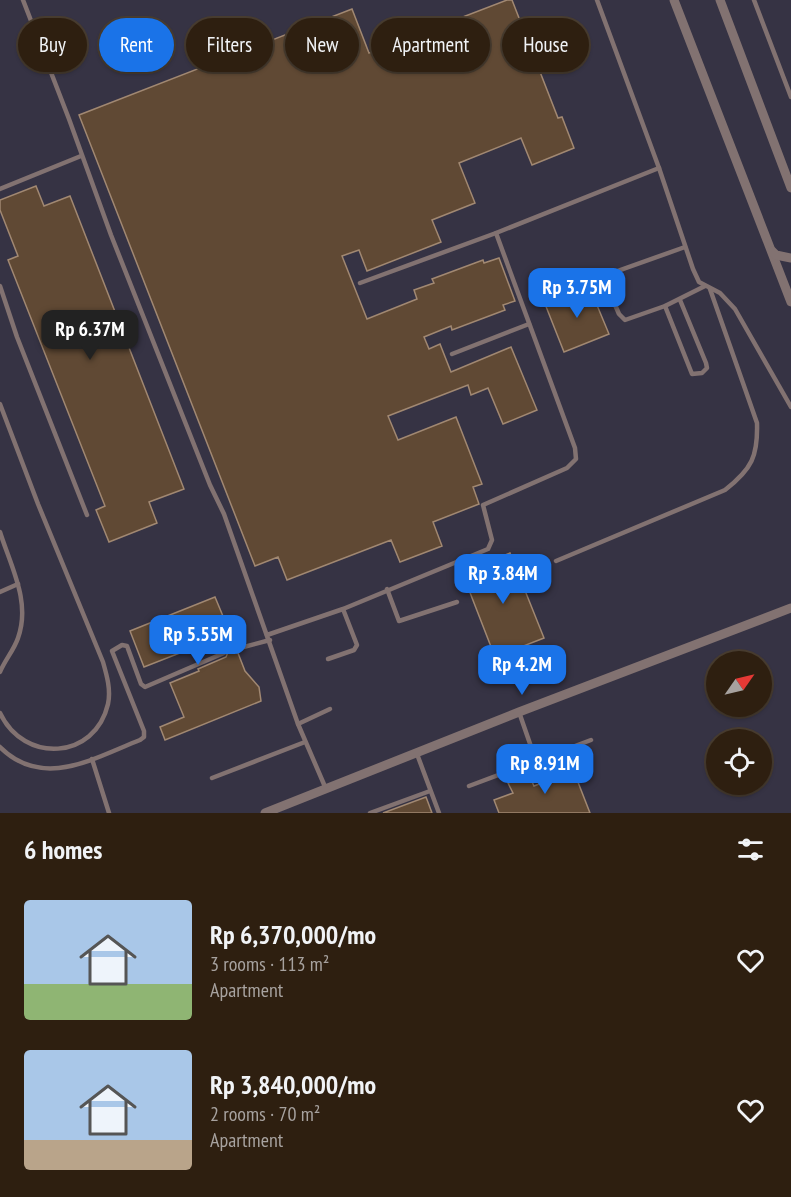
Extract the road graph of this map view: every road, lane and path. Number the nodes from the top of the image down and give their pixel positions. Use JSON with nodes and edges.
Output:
{"nodes":[{"id":1,"x":23,"y":0,"type":"edge"},
{"id":2,"x":597,"y":0,"type":"edge"},
{"id":3,"x":674,"y":0,"type":"edge"},
{"id":4,"x":720,"y":0,"type":"edge"},
{"id":5,"x":754,"y":0,"type":"edge"},
{"id":6,"x":791,"y":97,"type":"edge"},
{"id":7,"x":81,"y":156,"type":"junction"},
{"id":8,"x":659,"y":168,"type":"junction"},
{"id":9,"x":791,"y":188,"type":"edge"},
{"id":10,"x":0,"y":189,"type":"edge"},
{"id":11,"x":496,"y":233,"type":"junction"},
{"id":12,"x":685,"y":247,"type":"junction"},
{"id":13,"x":772,"y":251,"type":"junction"},
{"id":14,"x":791,"y":258,"type":"edge"},
{"id":15,"x":603,"y":277,"type":"junction"},
{"id":16,"x":360,"y":284,"type":"dead end"},
{"id":17,"x":0,"y":286,"type":"edge"},
{"id":18,"x":705,"y":286,"type":"junction"},
{"id":19,"x":710,"y":289,"type":"junction"},
{"id":20,"x":554,"y":294,"type":"dead end"},
{"id":21,"x":680,"y":300,"type":"junction"},
{"id":22,"x":791,"y":302,"type":"edge"},
{"id":23,"x":665,"y":306,"type":"junction"},
{"id":24,"x":529,"y":324,"type":"junction"},
{"id":25,"x":452,"y":354,"type":"dead end"},
{"id":26,"x":0,"y":404,"type":"edge"},
{"id":27,"x":791,"y":407,"type":"edge"},
{"id":28,"x":87,"y":514,"type":"dead end"},
{"id":29,"x":0,"y":532,"type":"edge"},
{"id":30,"x":556,"y":561,"type":"dead end"},
{"id":31,"x":18,"y":584,"type":"junction"},
{"id":32,"x":387,"y":589,"type":"junction"},
{"id":33,"x":0,"y":592,"type":"edge"},
{"id":34,"x":457,"y":602,"type":"dead end"},
{"id":35,"x":791,"y":608,"type":"edge"},
{"id":36,"x":343,"y":609,"type":"junction"},
{"id":37,"x":268,"y":638,"type":"junction"},
{"id":38,"x":236,"y":649,"type":"dead end"},
{"id":39,"x":224,"y":653,"type":"dead end"},
{"id":40,"x":0,"y":658,"type":"edge"},
{"id":41,"x":328,"y":659,"type":"dead end"},
{"id":42,"x":1,"y":670,"type":"edge"},
{"id":43,"x":330,"y":709,"type":"dead end"},
{"id":44,"x":519,"y":712,"type":"junction"},
{"id":45,"x":0,"y":713,"type":"edge"},
{"id":46,"x":298,"y":724,"type":"junction"},
{"id":47,"x":591,"y":740,"type":"dead end"},
{"id":48,"x":305,"y":742,"type":"junction"},
{"id":49,"x":0,"y":747,"type":"edge"},
{"id":50,"x":416,"y":752,"type":"junction"},
{"id":51,"x":92,"y":759,"type":"junction"},
{"id":52,"x":536,"y":761,"type":"junction"},
{"id":53,"x":212,"y":778,"type":"dead end"},
{"id":54,"x":469,"y":786,"type":"dead end"},
{"id":55,"x":326,"y":789,"type":"junction"},
{"id":56,"x":430,"y":791,"type":"junction"},
{"id":57,"x":109,"y":813,"type":"edge"},
{"id":58,"x":265,"y":813,"type":"edge"},
{"id":59,"x":370,"y":813,"type":"edge"},
{"id":60,"x":439,"y":813,"type":"edge"}],
"edges":[{"from":1,"to":7,"type":"lane"},
{"from":2,"to":8,"type":"lane"},
{"from":3,"to":13,"type":"street"},
{"from":4,"to":9,"type":"street"},
{"from":5,"to":6,"type":"lane"},
{"from":7,"to":10,"type":"lane"},
{"from":7,"to":37,"type":"lane"},
{"from":8,"to":11,"type":"lane"},
{"from":8,"to":12,"type":"lane"},
{"from":11,"to":16,"type":"lane"},
{"from":11,"to":24,"type":"lane"},
{"from":12,"to":15,"type":"lane"},
{"from":12,"to":18,"type":"lane"},
{"from":13,"to":14,"type":"street"},
{"from":13,"to":22,"type":"street"},
{"from":15,"to":20,"type":"lane"},
{"from":15,"to":23,"type":"lane"},
{"from":17,"to":28,"type":"lane"},
{"from":18,"to":19,"type":"lane"},
{"from":18,"to":21,"type":"lane"},
{"from":19,"to":27,"type":"lane"},
{"from":19,"to":30,"type":"lane"},
{"from":21,"to":23,"type":"lane"},
{"from":21,"to":23,"type":"lane"},
{"from":24,"to":25,"type":"lane"},
{"from":24,"to":32,"type":"lane"},
{"from":26,"to":45,"type":"lane"},
{"from":29,"to":31,"type":"lane"},
{"from":31,"to":33,"type":"lane"},
{"from":31,"to":42,"type":"lane"},
{"from":32,"to":34,"type":"lane"},
{"from":32,"to":36,"type":"lane"},
{"from":35,"to":44,"type":"street"},
{"from":36,"to":37,"type":"lane"},
{"from":36,"to":41,"type":"lane"},
{"from":37,"to":38,"type":"lane"},
{"from":37,"to":46,"type":"lane"},
{"from":39,"to":51,"type":"lane"},
{"from":40,"to":42,"type":"lane"},
{"from":43,"to":46,"type":"lane"},
{"from":44,"to":50,"type":"street"},
{"from":44,"to":52,"type":"lane"},
{"from":46,"to":48,"type":"lane"},
{"from":47,"to":52,"type":"lane"},
{"from":48,"to":53,"type":"lane"},
{"from":48,"to":55,"type":"lane"},
{"from":49,"to":51,"type":"lane"},
{"from":50,"to":55,"type":"street"},
{"from":50,"to":56,"type":"lane"},
{"from":51,"to":57,"type":"lane"},
{"from":52,"to":54,"type":"lane"},
{"from":55,"to":58,"type":"street"},
{"from":56,"to":59,"type":"lane"},
{"from":56,"to":60,"type":"lane"}]}
